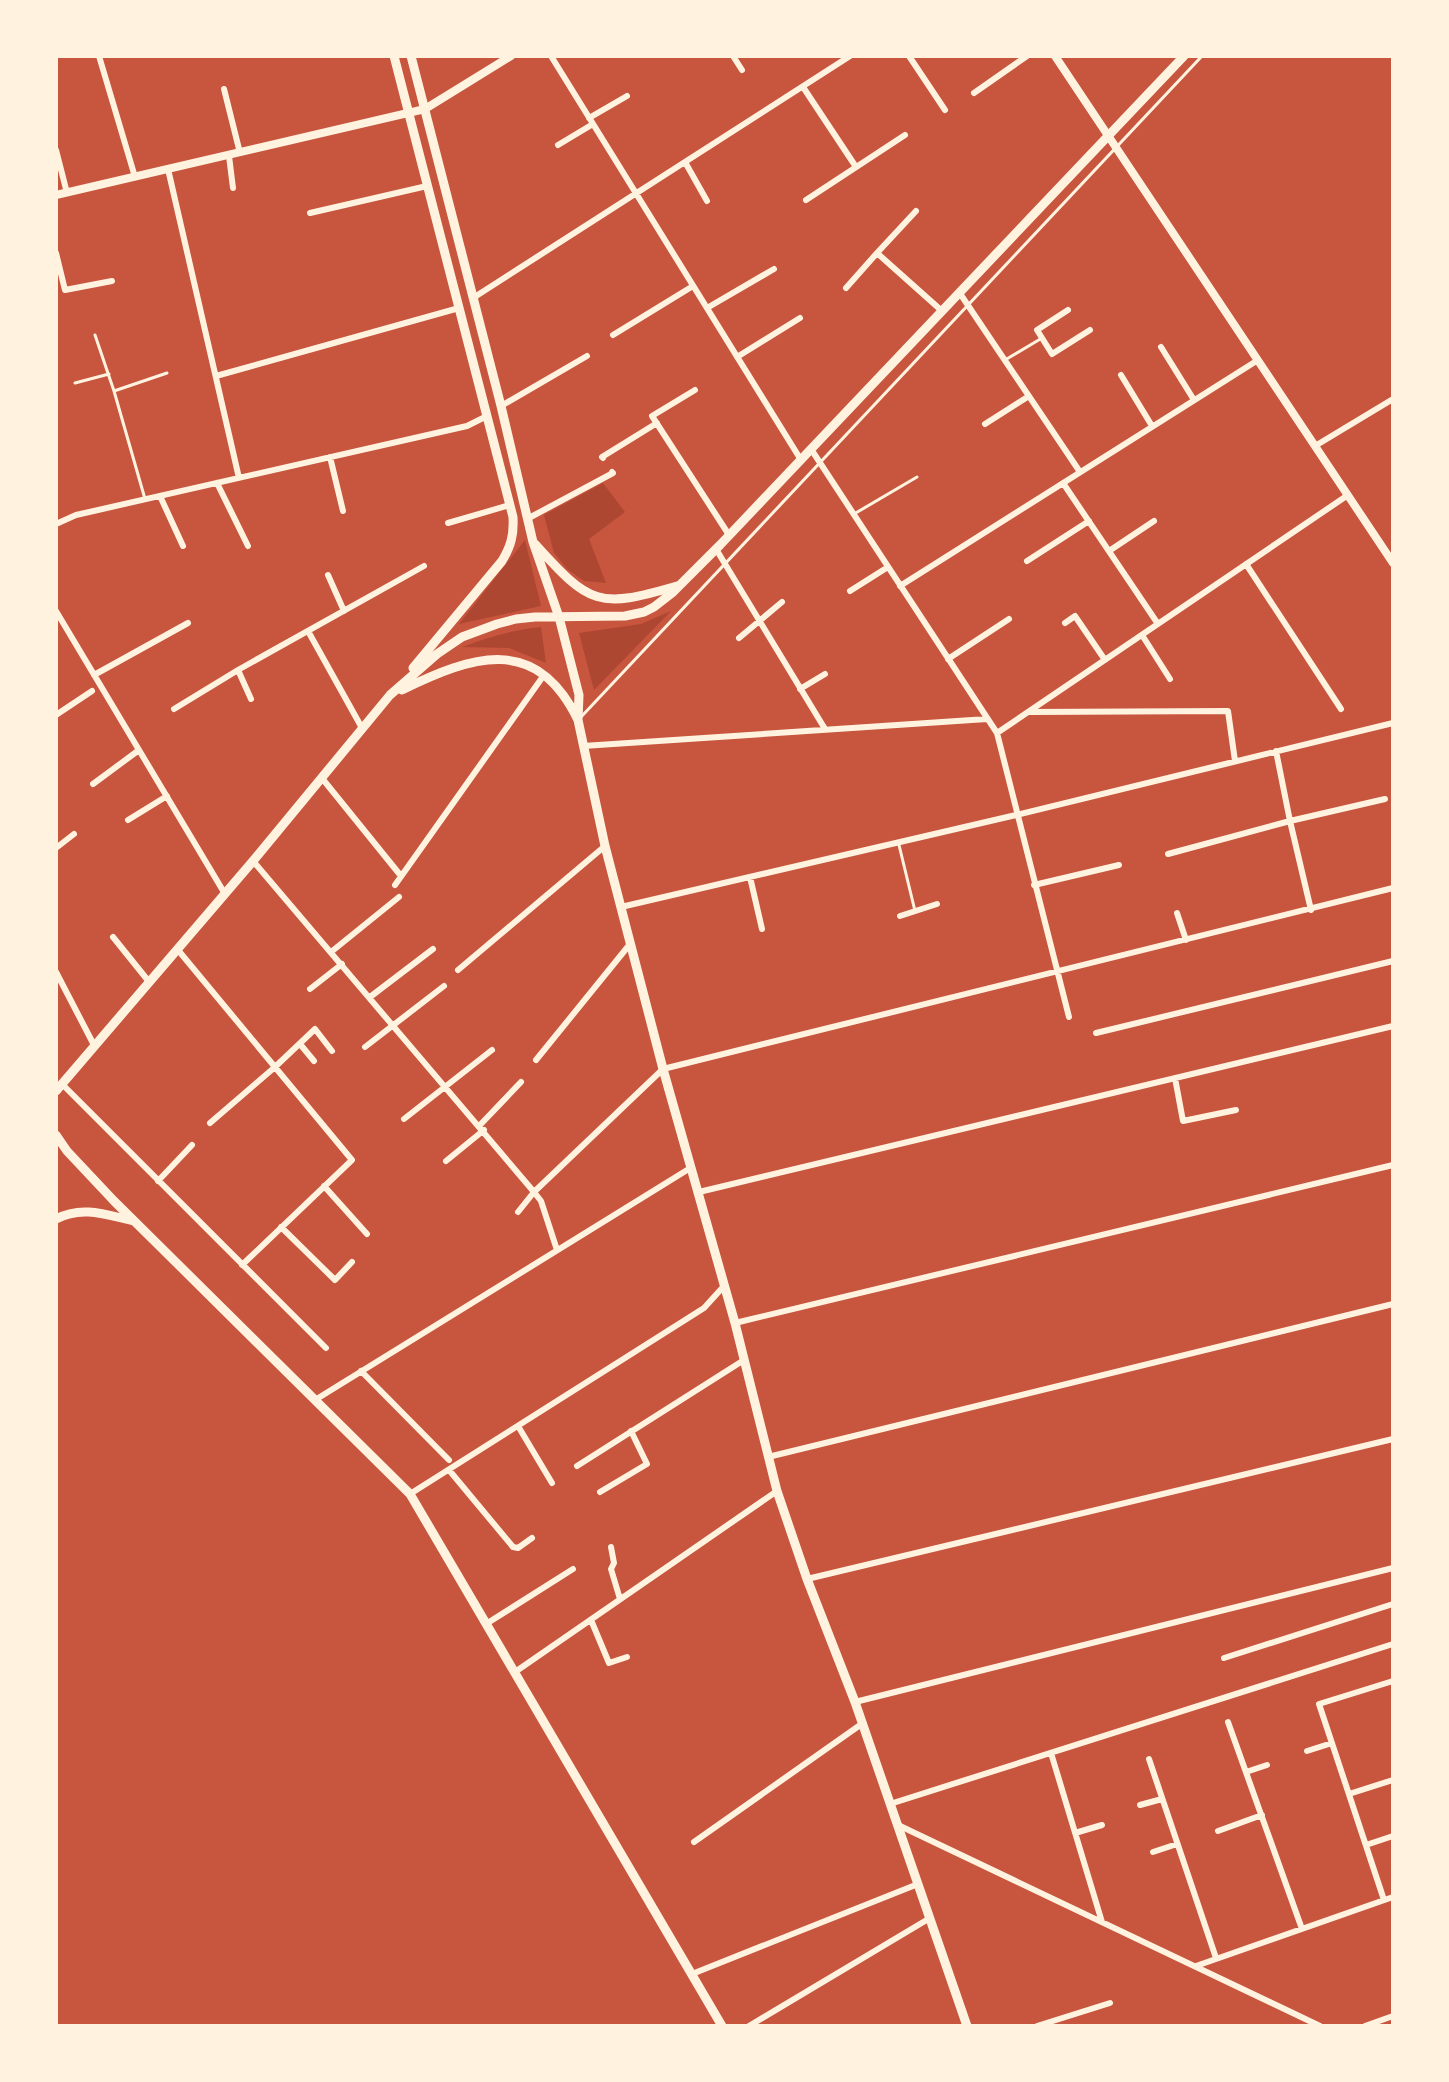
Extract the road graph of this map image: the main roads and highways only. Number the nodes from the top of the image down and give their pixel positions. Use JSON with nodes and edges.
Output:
{"nodes":[{"id":1,"x":394,"y":56,"type":"edge"},
{"id":2,"x":411,"y":56,"type":"edge"},
{"id":3,"x":511,"y":56,"type":"edge"},
{"id":4,"x":1055,"y":56,"type":"edge"},
{"id":5,"x":1184,"y":56,"type":"edge"},
{"id":6,"x":425,"y":109,"type":"junction"},
{"id":7,"x":409,"y":114,"type":"junction"},
{"id":8,"x":1108,"y":135,"type":"junction"},
{"id":9,"x":56,"y":195,"type":"edge"},
{"id":10,"x":533,"y":542,"type":"junction"},
{"id":11,"x":1393,"y":563,"type":"edge"},
{"id":12,"x":680,"y":585,"type":"junction"},
{"id":13,"x":559,"y":617,"type":"junction"},
{"id":14,"x":390,"y":695,"type":"junction"},
{"id":15,"x":578,"y":720,"type":"junction"},
{"id":16,"x":59,"y":1088,"type":"edge"},
{"id":17,"x":56,"y":1135,"type":"edge"},
{"id":18,"x":56,"y":1219,"type":"edge"},
{"id":19,"x":134,"y":1221,"type":"junction"},
{"id":20,"x":722,"y":2026,"type":"edge"},
{"id":21,"x":967,"y":2026,"type":"edge"}],
"edges":[{"from":1,"to":7,"type":"main road"},
{"from":2,"to":6,"type":"main road"},
{"from":3,"to":6,"type":"main road"},
{"from":4,"to":8,"type":"main road"},
{"from":5,"to":8,"type":"main road"},
{"from":6,"to":7,"type":"main road"},
{"from":6,"to":10,"type":"main road"},
{"from":7,"to":9,"type":"main road"},
{"from":7,"to":14,"type":"main road"},
{"from":8,"to":11,"type":"main road"},
{"from":8,"to":12,"type":"main road"},
{"from":10,"to":12,"type":"main road"},
{"from":10,"to":13,"type":"main road"},
{"from":12,"to":13,"type":"main road"},
{"from":13,"to":14,"type":"main road"},
{"from":13,"to":15,"type":"main road"},
{"from":14,"to":15,"type":"main road"},
{"from":14,"to":16,"type":"main road"},
{"from":15,"to":21,"type":"main road"},
{"from":17,"to":19,"type":"main road"},
{"from":18,"to":19,"type":"main road"},
{"from":19,"to":20,"type":"main road"}]}
